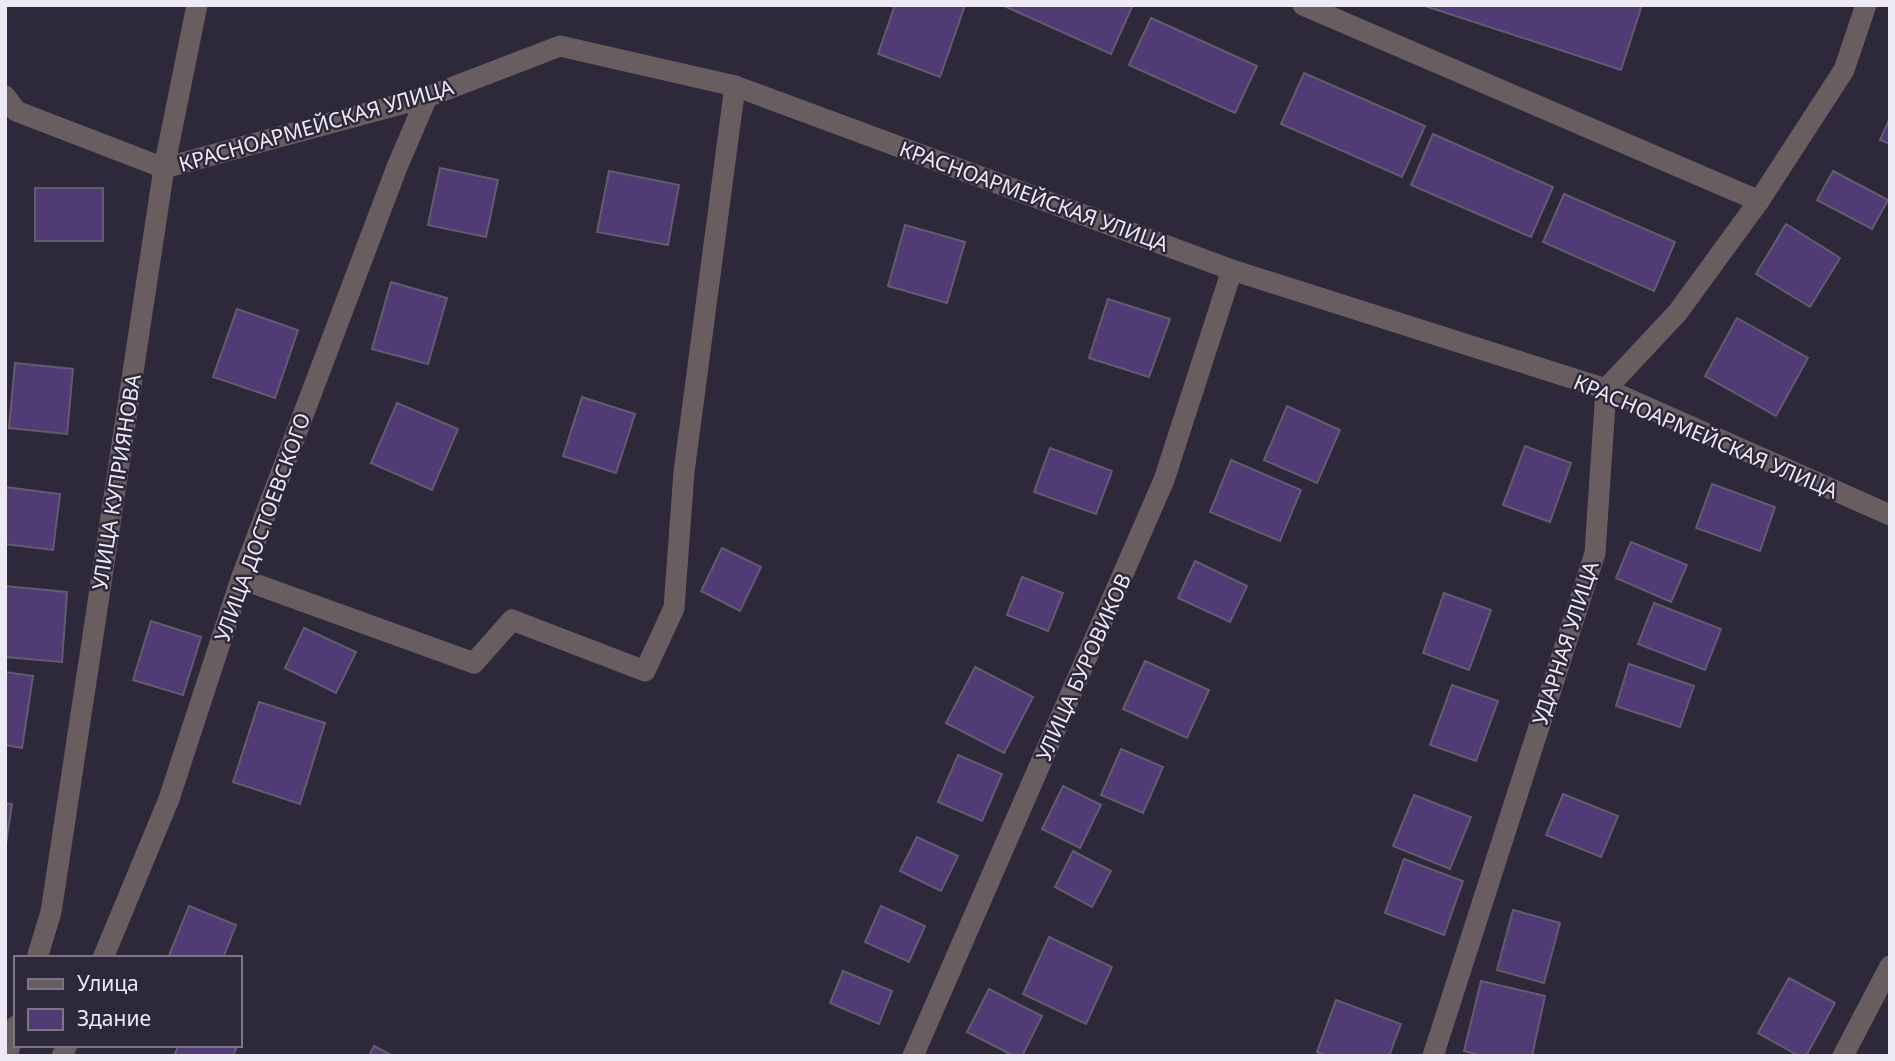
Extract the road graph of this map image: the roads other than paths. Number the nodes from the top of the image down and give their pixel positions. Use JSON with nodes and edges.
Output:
{"nodes":[{"id":1,"x":197,"y":5,"type":"edge"},
{"id":2,"x":1303,"y":5,"type":"edge"},
{"id":3,"x":1866,"y":5,"type":"edge"},
{"id":4,"x":735,"y":86,"type":"junction"},
{"id":5,"x":5,"y":96,"type":"edge"},
{"id":6,"x":427,"y":97,"type":"junction"},
{"id":7,"x":164,"y":168,"type":"junction"},
{"id":8,"x":1759,"y":201,"type":"junction"},
{"id":9,"x":1232,"y":270,"type":"junction"},
{"id":10,"x":1606,"y":389,"type":"junction"},
{"id":11,"x":1890,"y":515,"type":"edge"},
{"id":12,"x":241,"y":579,"type":"junction"},
{"id":13,"x":38,"y":956,"type":"edge"},
{"id":14,"x":104,"y":956,"type":"edge"},
{"id":15,"x":1890,"y":966,"type":"edge"},
{"id":16,"x":14,"y":1033,"type":"edge"},
{"id":17,"x":7,"y":1056,"type":"edge"},
{"id":18,"x":914,"y":1056,"type":"edge"},
{"id":19,"x":1433,"y":1056,"type":"edge"},
{"id":20,"x":1843,"y":1056,"type":"edge"}],
"edges":[{"from":1,"to":7,"type":"street","name":"УЛИЦА КУПРИЯНОВА"},
{"from":2,"to":8,"type":"street"},
{"from":3,"to":8,"type":"street"},
{"from":4,"to":6,"type":"street","name":"КРАСНОАРМЕЙСКАЯ УЛИЦА"},
{"from":4,"to":9,"type":"street","name":"КРАСНОАРМЕЙСКАЯ УЛИЦА"},
{"from":4,"to":12,"type":"street"},
{"from":5,"to":7,"type":"street"},
{"from":6,"to":7,"type":"street","name":"КРАСНОАРМЕЙСКАЯ УЛИЦА"},
{"from":6,"to":12,"type":"street","name":"УЛИЦА ДОСТОЕВСКОГО"},
{"from":7,"to":13,"type":"street","name":"УЛИЦА КУПРИЯНОВА"},
{"from":8,"to":10,"type":"street"},
{"from":9,"to":10,"type":"street","name":"КРАСНОАРМЕЙСКАЯ УЛИЦА"},
{"from":9,"to":18,"type":"street","name":"УЛИЦА БУРОВИКОВ"},
{"from":10,"to":11,"type":"street","name":"КРАСНОАРМЕЙСКАЯ УЛИЦА"},
{"from":10,"to":19,"type":"street","name":"УДАРНАЯ УЛИЦА"},
{"from":12,"to":14,"type":"street","name":"УЛИЦА ДОСТОЕВСКОГО"},
{"from":15,"to":20,"type":"street"},
{"from":16,"to":17,"type":"street"}]}
